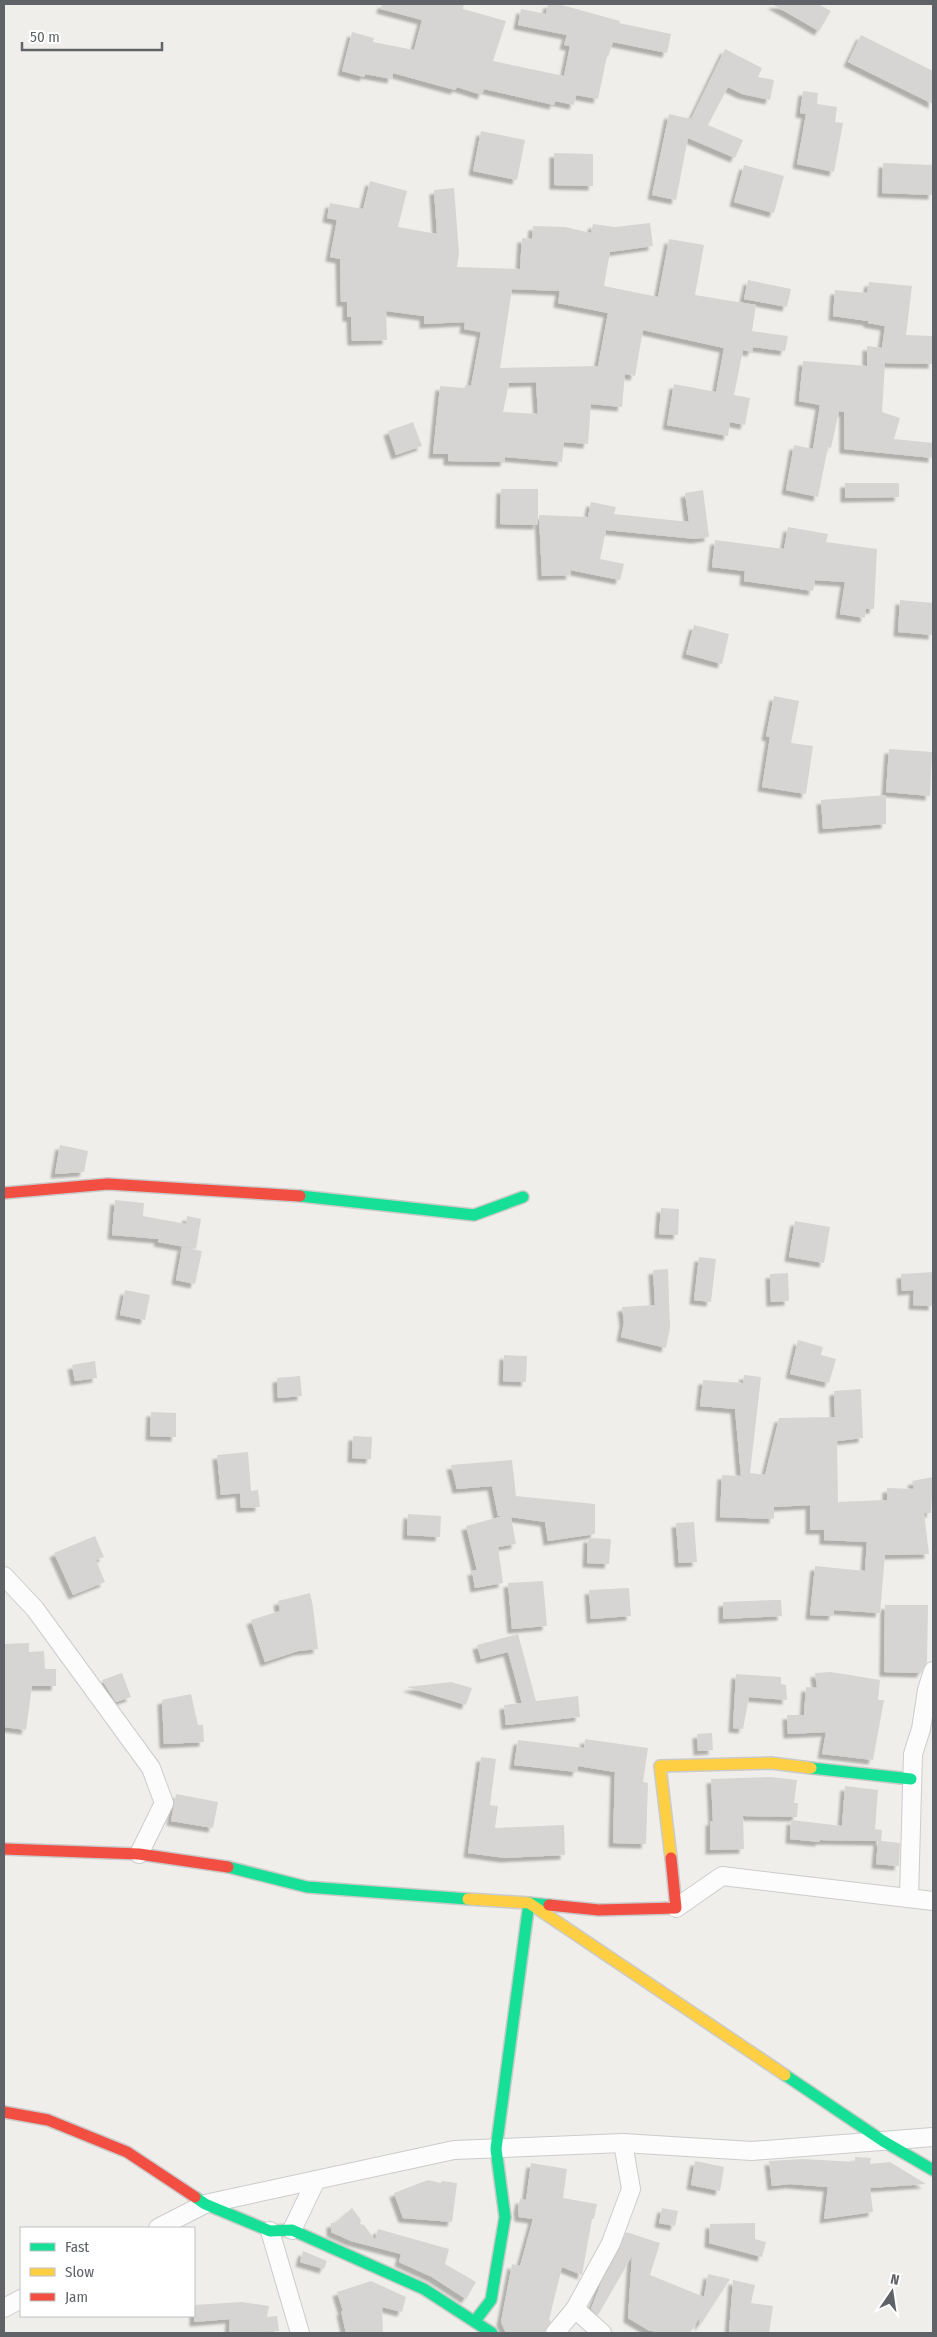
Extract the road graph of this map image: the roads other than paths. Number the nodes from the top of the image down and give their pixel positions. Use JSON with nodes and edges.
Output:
{"nodes":[{"id":1,"x":4,"y":1193,"type":"edge"},
{"id":2,"x":523,"y":1197,"type":"dead end"},
{"id":3,"x":4,"y":1576,"type":"edge"},
{"id":4,"x":933,"y":1671,"type":"edge"},
{"id":5,"x":910,"y":1779,"type":"junction"},
{"id":6,"x":4,"y":1849,"type":"edge"},
{"id":7,"x":139,"y":1854,"type":"junction"},
{"id":8,"x":908,"y":1897,"type":"junction"},
{"id":9,"x":933,"y":1901,"type":"edge"},
{"id":10,"x":529,"y":1903,"type":"junction"},
{"id":11,"x":676,"y":1908,"type":"junction"},
{"id":12,"x":4,"y":2112,"type":"edge"},
{"id":13,"x":933,"y":2137,"type":"edge"},
{"id":14,"x":883,"y":2141,"type":"junction"},
{"id":15,"x":623,"y":2143,"type":"junction"},
{"id":16,"x":496,"y":2149,"type":"junction"},
{"id":17,"x":933,"y":2170,"type":"edge"},
{"id":18,"x":316,"y":2180,"type":"junction"},
{"id":19,"x":205,"y":2204,"type":"junction"},
{"id":20,"x":160,"y":2227,"type":"edge"},
{"id":21,"x":292,"y":2230,"type":"junction"},
{"id":22,"x":270,"y":2231,"type":"junction"},
{"id":23,"x":20,"y":2300,"type":"edge"},
{"id":24,"x":4,"y":2308,"type":"edge"},
{"id":25,"x":575,"y":2309,"type":"junction"},
{"id":26,"x":475,"y":2321,"type":"junction"},
{"id":27,"x":300,"y":2333,"type":"edge"},
{"id":28,"x":492,"y":2333,"type":"edge"},
{"id":29,"x":556,"y":2333,"type":"edge"},
{"id":30,"x":602,"y":2333,"type":"edge"}],
"edges":[{"from":1,"to":2,"type":"street"},
{"from":3,"to":7,"type":"street"},
{"from":4,"to":5,"type":"street"},
{"from":5,"to":8,"type":"street"},
{"from":5,"to":11,"type":"street"},
{"from":6,"to":7,"type":"street"},
{"from":7,"to":10,"type":"street"},
{"from":8,"to":9,"type":"street"},
{"from":8,"to":11,"type":"street"},
{"from":10,"to":11,"type":"street"},
{"from":10,"to":14,"type":"street"},
{"from":10,"to":16,"type":"street"},
{"from":12,"to":19,"type":"street"},
{"from":13,"to":14,"type":"street"},
{"from":14,"to":15,"type":"street"},
{"from":14,"to":17,"type":"street"},
{"from":15,"to":16,"type":"street"},
{"from":15,"to":25,"type":"street"},
{"from":16,"to":18,"type":"street"},
{"from":16,"to":26,"type":"street"},
{"from":18,"to":19,"type":"street"},
{"from":18,"to":21,"type":"street"},
{"from":19,"to":20,"type":"street"},
{"from":19,"to":22,"type":"street"},
{"from":21,"to":22,"type":"street"},
{"from":21,"to":26,"type":"street"},
{"from":22,"to":27,"type":"street"},
{"from":23,"to":24,"type":"street"},
{"from":25,"to":29,"type":"street"},
{"from":25,"to":30,"type":"street"},
{"from":26,"to":28,"type":"street"}]}
